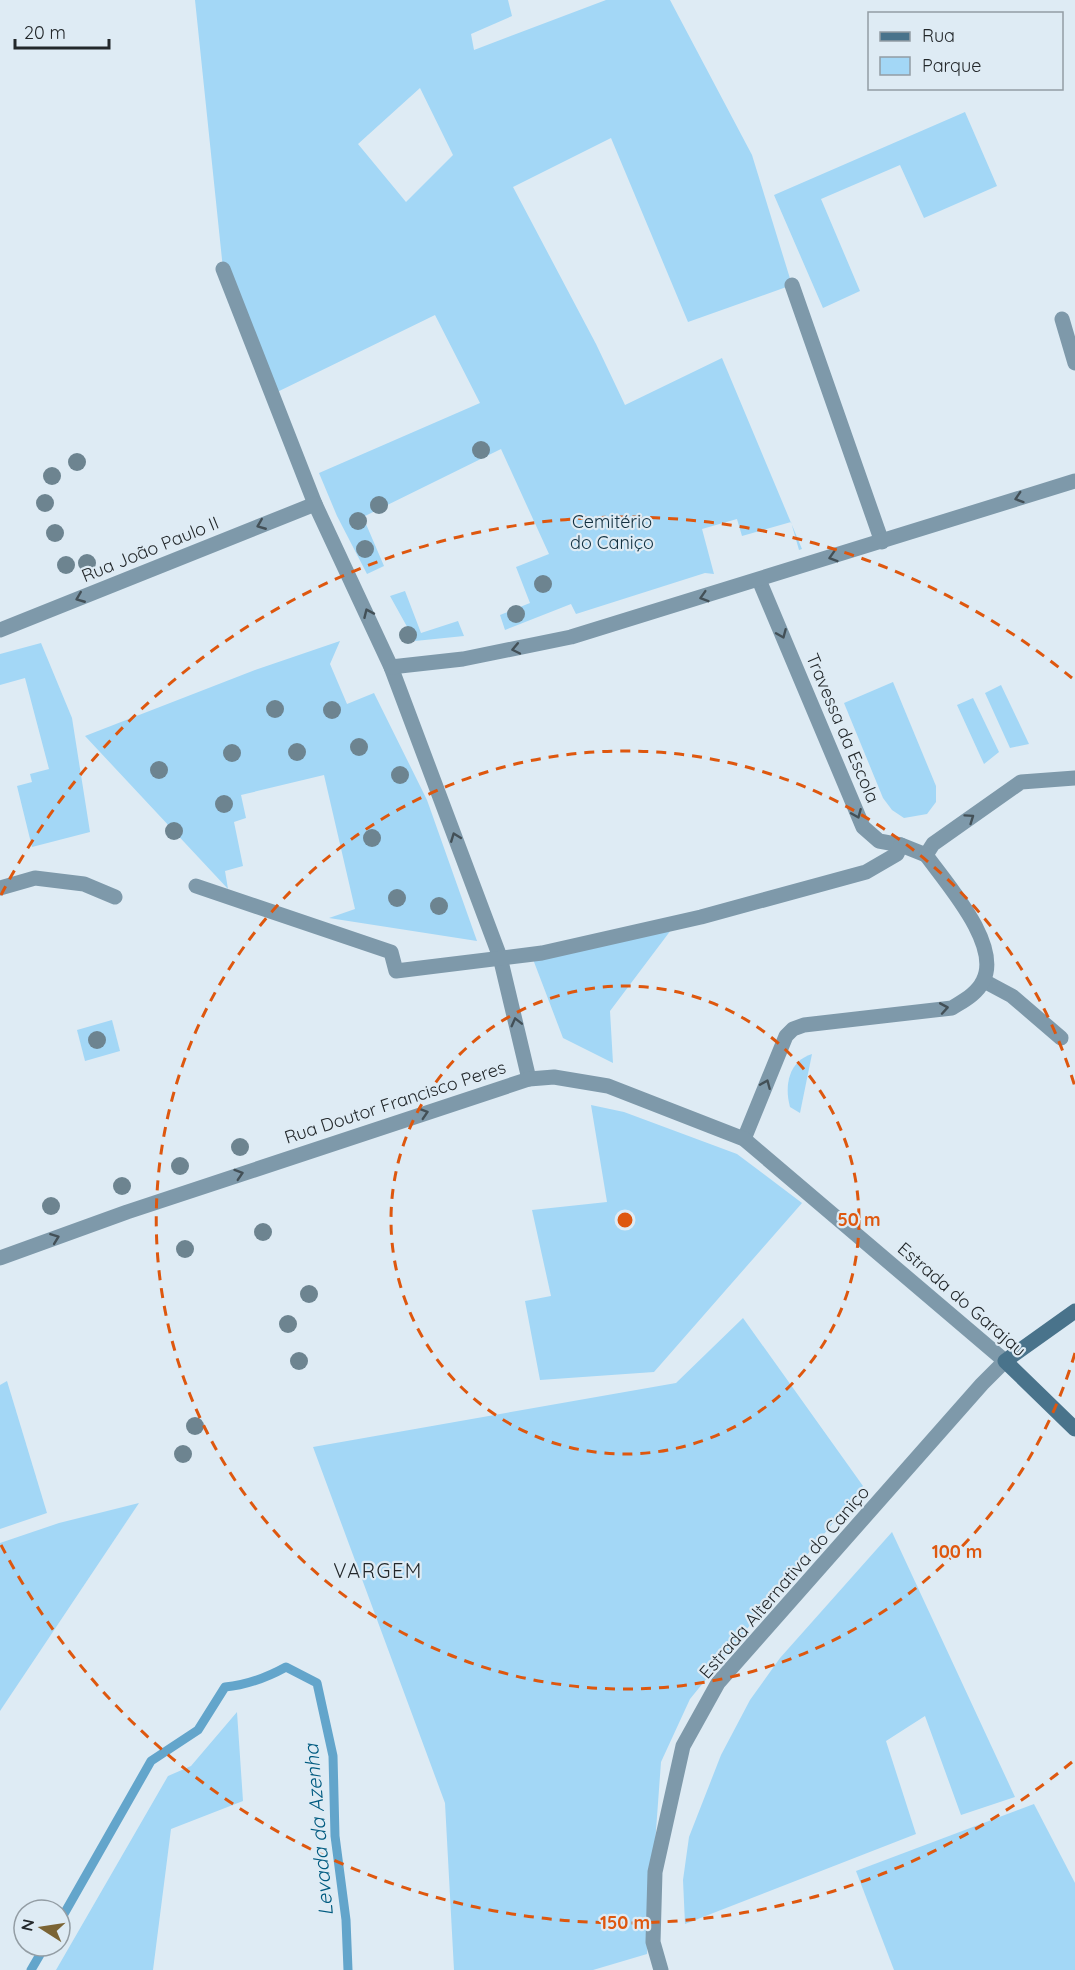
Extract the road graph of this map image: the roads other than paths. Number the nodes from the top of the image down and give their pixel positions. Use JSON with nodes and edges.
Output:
{"nodes":[{"id":1,"x":223,"y":269,"type":"dead end"},
{"id":2,"x":792,"y":285,"type":"dead end"},
{"id":3,"x":1062,"y":320,"type":"dead end"},
{"id":4,"x":1075,"y":363,"type":"edge"},
{"id":5,"x":1075,"y":481,"type":"edge"},
{"id":6,"x":315,"y":504,"type":"junction"},
{"id":7,"x":882,"y":542,"type":"junction"},
{"id":8,"x":759,"y":580,"type":"junction"},
{"id":9,"x":0,"y":630,"type":"edge"},
{"id":10,"x":391,"y":667,"type":"junction"},
{"id":11,"x":1075,"y":777,"type":"edge"},
{"id":12,"x":901,"y":845,"type":"junction"},
{"id":13,"x":926,"y":855,"type":"junction"},
{"id":14,"x":196,"y":886,"type":"dead end"},
{"id":15,"x":0,"y":888,"type":"edge"},
{"id":16,"x":115,"y":897,"type":"dead end"},
{"id":17,"x":500,"y":957,"type":"junction"},
{"id":18,"x":984,"y":981,"type":"junction"},
{"id":19,"x":1061,"y":1038,"type":"dead end"},
{"id":20,"x":528,"y":1079,"type":"junction"},
{"id":21,"x":744,"y":1138,"type":"junction"},
{"id":22,"x":0,"y":1258,"type":"edge"},
{"id":23,"x":1075,"y":1311,"type":"edge"},
{"id":24,"x":1005,"y":1361,"type":"junction"},
{"id":25,"x":1075,"y":1430,"type":"edge"},
{"id":26,"x":661,"y":1970,"type":"edge"}],
"edges":[{"from":1,"to":6,"type":"street","name":"Rua Doutor Francisco Peres"},
{"from":2,"to":7,"type":"street"},
{"from":3,"to":4,"type":"street"},
{"from":5,"to":7,"type":"street","one_way":true},
{"from":6,"to":9,"type":"street","name":"Rua João Paulo II","one_way":true},
{"from":10,"to":6,"type":"street","name":"Rua Doutor Francisco Peres","one_way":true},
{"from":7,"to":8,"type":"street","one_way":true},
{"from":8,"to":10,"type":"street","one_way":true},
{"from":8,"to":12,"type":"street","name":"Travessa da Escola","one_way":true},
{"from":17,"to":10,"type":"street","name":"Rua Doutor Francisco Peres","one_way":true},
{"from":13,"to":11,"type":"street","one_way":true},
{"from":12,"to":13,"type":"street","name":"Travessa da Escola"},
{"from":12,"to":17,"type":"street"},
{"from":13,"to":18,"type":"street"},
{"from":14,"to":17,"type":"street"},
{"from":15,"to":16,"type":"street"},
{"from":20,"to":17,"type":"street","name":"Rua Doutor Francisco Peres","one_way":true},
{"from":18,"to":19,"type":"street"},
{"from":21,"to":18,"type":"street","one_way":true},
{"from":20,"to":21,"type":"street","name":"Estrada do Garajau"},
{"from":22,"to":20,"type":"street","name":"Rua Doutor Francisco Peres","one_way":true},
{"from":21,"to":24,"type":"street","name":"Estrada do Garajau"},
{"from":23,"to":24,"type":"street"},
{"from":24,"to":25,"type":"street","name":"Estrada do Garajau"},
{"from":24,"to":26,"type":"street","name":"Estrada Alternativa do Caniço"}]}
